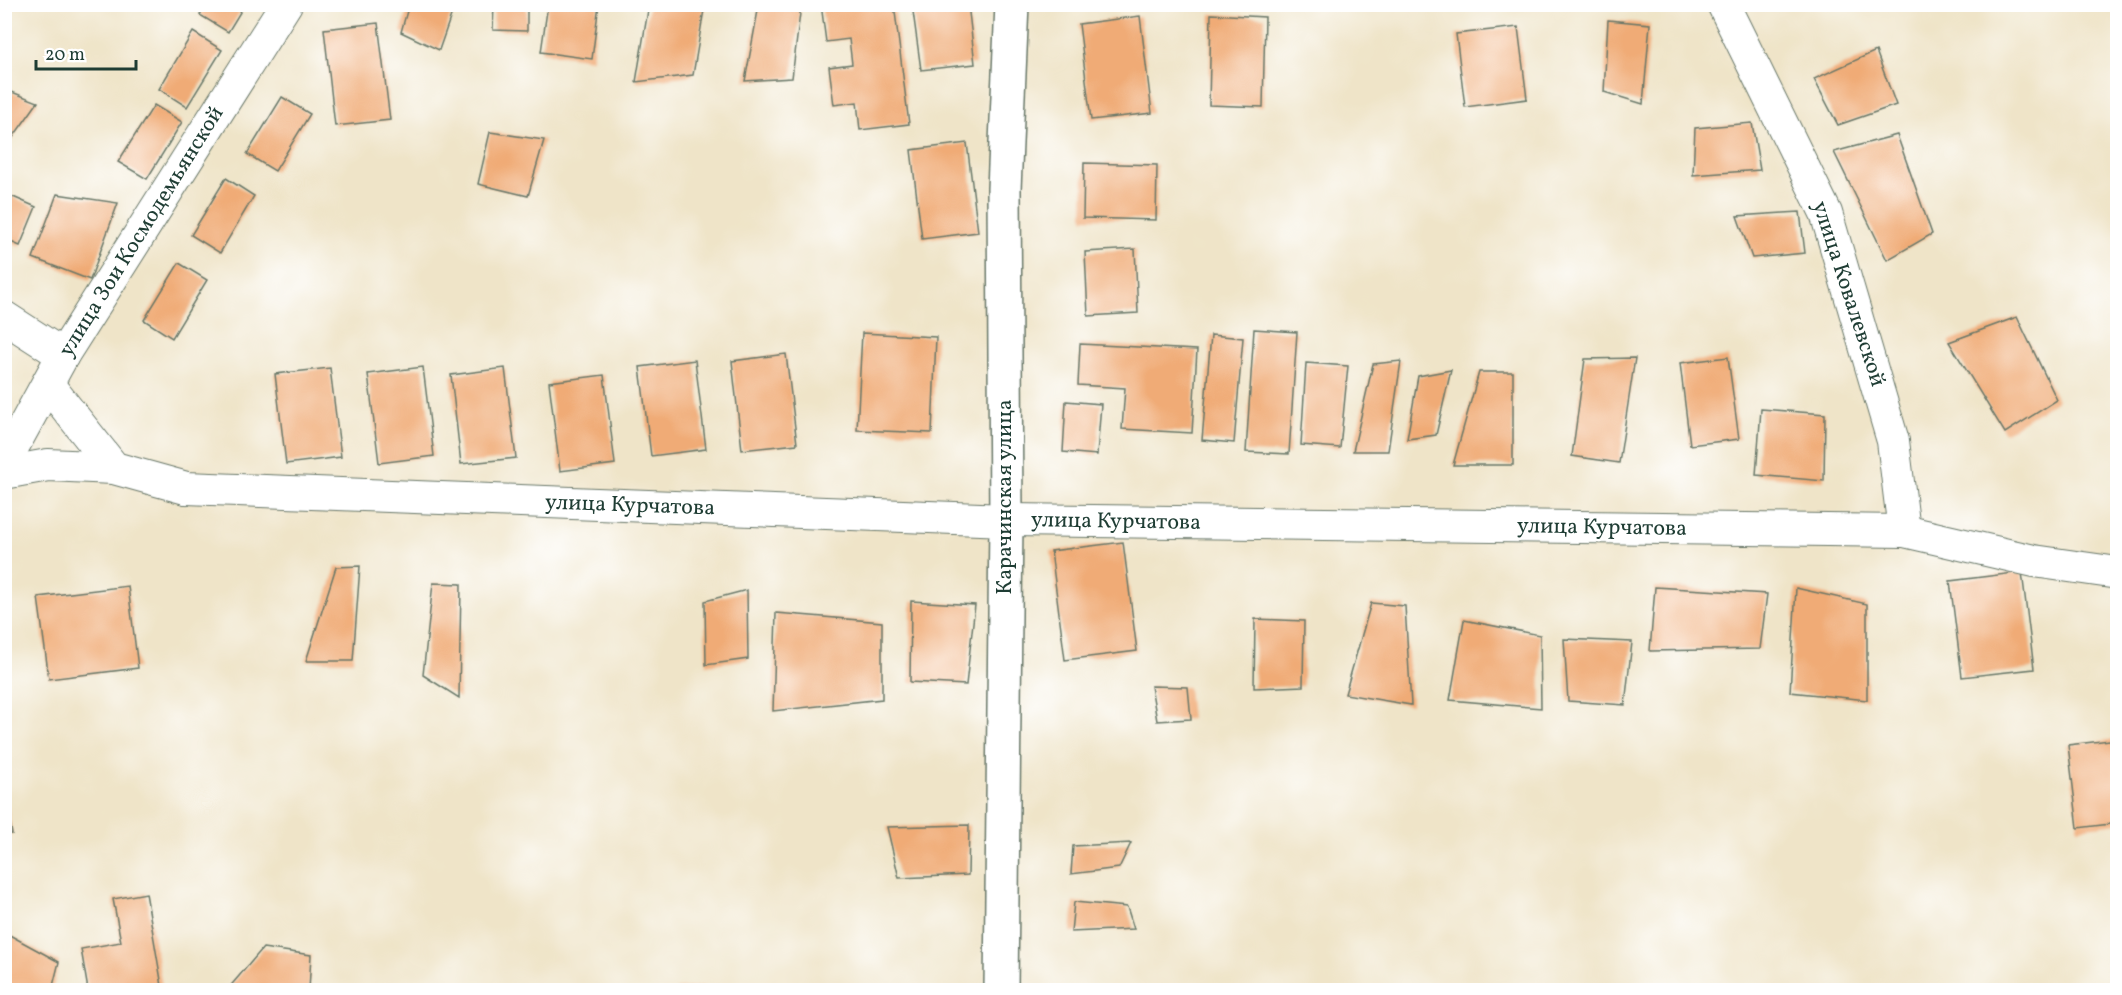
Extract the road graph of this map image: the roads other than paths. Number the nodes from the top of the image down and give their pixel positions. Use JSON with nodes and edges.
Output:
{"nodes":[{"id":1,"x":286,"y":4,"type":"edge"},
{"id":2,"x":1012,"y":4,"type":"edge"},
{"id":3,"x":1723,"y":4,"type":"edge"},
{"id":4,"x":4,"y":317,"type":"edge"},
{"id":5,"x":63,"y":355,"type":"junction"},
{"id":6,"x":49,"y":386,"type":"junction"},
{"id":7,"x":4,"y":463,"type":"edge"},
{"id":8,"x":114,"y":468,"type":"junction"},
{"id":9,"x":4,"y":473,"type":"edge"},
{"id":10,"x":1006,"y":520,"type":"junction"},
{"id":11,"x":1904,"y":531,"type":"junction"},
{"id":12,"x":2118,"y":573,"type":"edge"},
{"id":13,"x":1001,"y":990,"type":"edge"}],
"edges":[{"from":1,"to":5,"type":"street","name":"улица Зои Космодемьянской"},
{"from":2,"to":10,"type":"street","name":"Карачинская улица"},
{"from":3,"to":11,"type":"street","name":"улица Ковалевской"},
{"from":4,"to":5,"type":"street"},
{"from":5,"to":6,"type":"street","name":"улица Зои Космодемьянской"},
{"from":6,"to":7,"type":"street","name":"улица Зои Космодемьянской"},
{"from":6,"to":8,"type":"street"},
{"from":8,"to":9,"type":"street","name":"улица Курчатова"},
{"from":8,"to":10,"type":"street","name":"улица Курчатова"},
{"from":10,"to":11,"type":"street","name":"улица Курчатова"},
{"from":10,"to":13,"type":"street","name":"Карачинская улица"},
{"from":11,"to":12,"type":"street","name":"улица Курчатова"}]}
